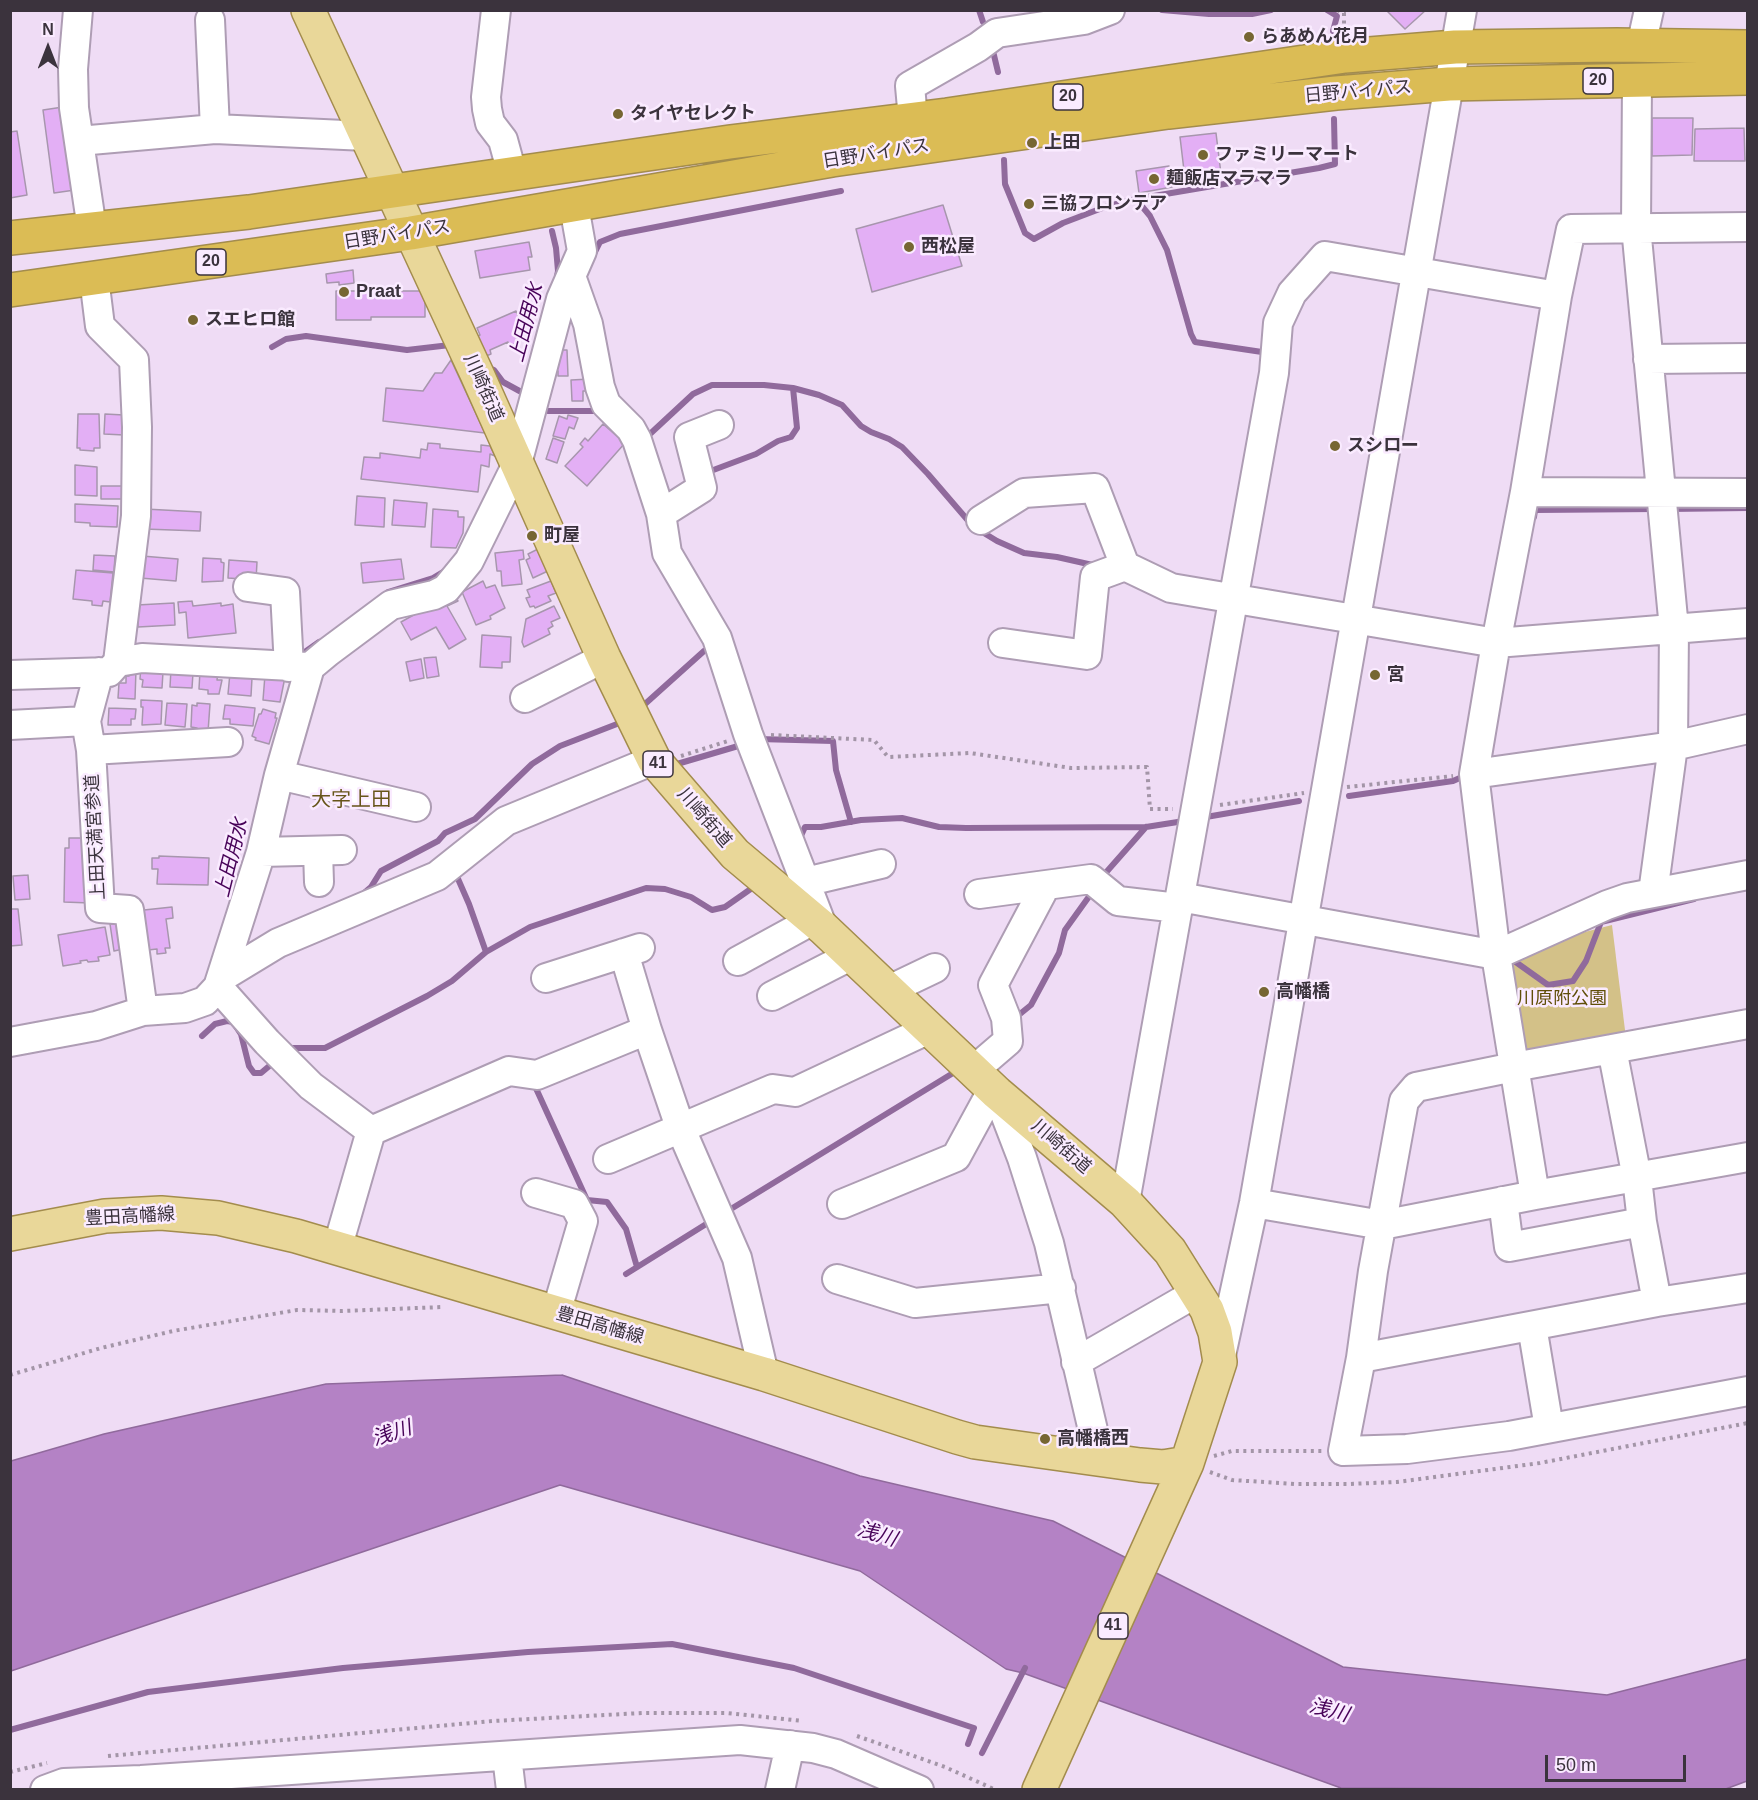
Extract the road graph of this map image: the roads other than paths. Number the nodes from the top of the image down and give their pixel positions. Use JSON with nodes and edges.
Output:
{"nodes":[{"id":1,"x":78,"y":10,"type":"edge"},
{"id":2,"x":308,"y":10,"type":"edge"},
{"id":3,"x":496,"y":10,"type":"edge"},
{"id":4,"x":1110,"y":10,"type":"edge"},
{"id":5,"x":1462,"y":10,"type":"edge"},
{"id":6,"x":1649,"y":10,"type":"edge"},
{"id":7,"x":210,"y":20,"type":"dead end"},
{"id":8,"x":994,"y":22,"type":"edge"},
{"id":9,"x":1641,"y":46,"type":"junction"},
{"id":10,"x":1455,"y":47,"type":"junction"},
{"id":11,"x":1748,"y":47,"type":"edge"},
{"id":12,"x":1748,"y":78,"type":"edge"},
{"id":13,"x":1637,"y":81,"type":"junction"},
{"id":14,"x":1449,"y":84,"type":"junction"},
{"id":15,"x":913,"y":119,"type":"junction"},
{"id":16,"x":215,"y":129,"type":"junction"},
{"id":17,"x":366,"y":136,"type":"junction"},
{"id":18,"x":79,"y":141,"type":"junction"},
{"id":19,"x":512,"y":173,"type":"junction"},
{"id":20,"x":392,"y":191,"type":"junction"},
{"id":21,"x":574,"y":206,"type":"junction"},
{"id":22,"x":1636,"y":227,"type":"junction"},
{"id":23,"x":1748,"y":227,"type":"edge"},
{"id":24,"x":92,"y":229,"type":"junction"},
{"id":25,"x":411,"y":233,"type":"junction"},
{"id":26,"x":10,"y":238,"type":"edge"},
{"id":27,"x":1417,"y":272,"type":"junction"},
{"id":28,"x":571,"y":276,"type":"junction"},
{"id":29,"x":94,"y":278,"type":"junction"},
{"id":30,"x":10,"y":290,"type":"edge"},
{"id":31,"x":1557,"y":296,"type":"junction"},
{"id":32,"x":1748,"y":358,"type":"edge"},
{"id":33,"x":1648,"y":359,"type":"junction"},
{"id":34,"x":719,"y":425,"type":"dead end"},
{"id":35,"x":517,"y":464,"type":"junction"},
{"id":36,"x":1525,"y":492,"type":"junction"},
{"id":37,"x":1748,"y":493,"type":"edge"},
{"id":38,"x":1662,"y":504,"type":"junction"},
{"id":39,"x":661,"y":514,"type":"junction"},
{"id":40,"x":981,"y":520,"type":"dead end"},
{"id":41,"x":1125,"y":566,"type":"junction"},
{"id":42,"x":248,"y":587,"type":"dead end"},
{"id":43,"x":1234,"y":598,"type":"junction"},
{"id":44,"x":1357,"y":620,"type":"junction"},
{"id":45,"x":1748,"y":623,"type":"edge"},
{"id":46,"x":1674,"y":629,"type":"junction"},
{"id":47,"x":1003,"y":643,"type":"dead end"},
{"id":48,"x":1496,"y":643,"type":"junction"},
{"id":49,"x":604,"y":657,"type":"junction"},
{"id":50,"x":108,"y":667,"type":"junction"},
{"id":51,"x":300,"y":667,"type":"junction"},
{"id":52,"x":10,"y":675,"type":"edge"},
{"id":53,"x":525,"y":698,"type":"dead end"},
{"id":54,"x":86,"y":721,"type":"junction"},
{"id":55,"x":10,"y":725,"type":"edge"},
{"id":56,"x":1748,"y":729,"type":"edge"},
{"id":57,"x":228,"y":742,"type":"dead end"},
{"id":58,"x":1673,"y":746,"type":"junction"},
{"id":59,"x":91,"y":750,"type":"junction"},
{"id":60,"x":654,"y":760,"type":"junction"},
{"id":61,"x":1474,"y":774,"type":"junction"},
{"id":62,"x":279,"y":775,"type":"junction"},
{"id":63,"x":416,"y":807,"type":"dead end"},
{"id":64,"x":261,"y":852,"type":"junction"},
{"id":65,"x":881,"y":864,"type":"dead end"},
{"id":66,"x":1748,"y":875,"type":"edge"},
{"id":67,"x":319,"y":882,"type":"dead end"},
{"id":68,"x":805,"y":882,"type":"junction"},
{"id":69,"x":1046,"y":885,"type":"junction"},
{"id":70,"x":1653,"y":893,"type":"junction"},
{"id":71,"x":979,"y":894,"type":"dead end"},
{"id":72,"x":1179,"y":903,"type":"junction"},
{"id":73,"x":1304,"y":919,"type":"junction"},
{"id":74,"x":818,"y":924,"type":"junction"},
{"id":75,"x":852,"y":955,"type":"junction"},
{"id":76,"x":1496,"y":955,"type":"junction"},
{"id":77,"x":738,"y":961,"type":"dead end"},
{"id":78,"x":935,"y":968,"type":"dead end"},
{"id":79,"x":546,"y":978,"type":"dead end"},
{"id":80,"x":220,"y":982,"type":"junction"},
{"id":81,"x":889,"y":990,"type":"junction"},
{"id":82,"x":772,"y":996,"type":"dead end"},
{"id":83,"x":144,"y":1011,"type":"junction"},
{"id":84,"x":1748,"y":1024,"type":"edge"},
{"id":85,"x":929,"y":1029,"type":"junction"},
{"id":86,"x":648,"y":1030,"type":"junction"},
{"id":87,"x":10,"y":1042,"type":"edge"},
{"id":88,"x":1611,"y":1049,"type":"junction"},
{"id":89,"x":1514,"y":1067,"type":"junction"},
{"id":90,"x":988,"y":1084,"type":"junction"},
{"id":91,"x":680,"y":1127,"type":"junction"},
{"id":92,"x":371,"y":1131,"type":"junction"},
{"id":93,"x":1748,"y":1157,"type":"edge"},
{"id":94,"x":608,"y":1159,"type":"dead end"},
{"id":95,"x":1636,"y":1178,"type":"junction"},
{"id":96,"x":536,"y":1193,"type":"dead end"},
{"id":97,"x":1535,"y":1195,"type":"junction"},
{"id":98,"x":1503,"y":1201,"type":"junction"},
{"id":99,"x":1125,"y":1202,"type":"junction"},
{"id":100,"x":1254,"y":1203,"type":"junction"},
{"id":101,"x":842,"y":1204,"type":"dead end"},
{"id":102,"x":1642,"y":1222,"type":"junction"},
{"id":103,"x":1382,"y":1225,"type":"junction"},
{"id":104,"x":10,"y":1234,"type":"edge"},
{"id":105,"x":337,"y":1249,"type":"junction"},
{"id":106,"x":837,"y":1279,"type":"dead end"},
{"id":107,"x":1061,"y":1288,"type":"junction"},
{"id":108,"x":1748,"y":1288,"type":"edge"},
{"id":109,"x":1196,"y":1293,"type":"junction"},
{"id":110,"x":1658,"y":1302,"type":"junction"},
{"id":111,"x":556,"y":1313,"type":"junction"},
{"id":112,"x":1532,"y":1326,"type":"junction"},
{"id":113,"x":1361,"y":1358,"type":"junction"},
{"id":114,"x":1076,"y":1362,"type":"junction"},
{"id":115,"x":1220,"y":1362,"type":"junction"},
{"id":116,"x":764,"y":1374,"type":"junction"},
{"id":117,"x":1748,"y":1391,"type":"edge"},
{"id":118,"x":1550,"y":1428,"type":"junction"},
{"id":119,"x":1100,"y":1460,"type":"junction"},
{"id":120,"x":1187,"y":1463,"type":"junction"},
{"id":121,"x":790,"y":1745,"type":"junction"},
{"id":122,"x":507,"y":1756,"type":"junction"},
{"id":123,"x":282,"y":1780,"type":"edge"},
{"id":124,"x":140,"y":1785,"type":"edge"},
{"id":125,"x":45,"y":1790,"type":"edge"},
{"id":126,"x":511,"y":1790,"type":"edge"},
{"id":127,"x":780,"y":1790,"type":"edge"},
{"id":128,"x":919,"y":1790,"type":"edge"},
{"id":129,"x":1039,"y":1790,"type":"edge"}],
"edges":[{"from":1,"to":18,"type":"street"},
{"from":2,"to":17,"type":"main road","name":"川崎街道","number":"41"},
{"from":3,"to":19,"type":"street"},
{"from":4,"to":8,"type":"street"},
{"from":5,"to":10,"type":"street"},
{"from":6,"to":9,"type":"street"},
{"from":7,"to":16,"type":"street"},
{"from":8,"to":15,"type":"street"},
{"from":9,"to":10,"type":"highway","name":"日野バイパス","number":"20"},
{"from":9,"to":11,"type":"highway","name":"日野バイパス","number":"20"},
{"from":10,"to":14,"type":"street"},
{"from":10,"to":15,"type":"highway","name":"日野バイパス","number":"20"},
{"from":12,"to":13,"type":"highway","name":"日野バイパス","number":"20"},
{"from":13,"to":14,"type":"highway","name":"日野バイパス","number":"20"},
{"from":13,"to":22,"type":"street"},
{"from":14,"to":21,"type":"highway","name":"日野バイパス","number":"20"},
{"from":14,"to":27,"type":"street"},
{"from":15,"to":19,"type":"highway","name":"日野バイパス","number":"20"},
{"from":16,"to":17,"type":"street"},
{"from":16,"to":18,"type":"street"},
{"from":17,"to":20,"type":"main road","name":"川崎街道","number":"41"},
{"from":18,"to":24,"type":"street"},
{"from":19,"to":20,"type":"highway","name":"日野バイパス","number":"20"},
{"from":20,"to":24,"type":"highway","name":"日野バイパス","number":"20"},
{"from":20,"to":25,"type":"main road","name":"川崎街道","number":"41"},
{"from":21,"to":25,"type":"highway","name":"日野バイパス","number":"20"},
{"from":21,"to":28,"type":"street"},
{"from":22,"to":23,"type":"street"},
{"from":22,"to":31,"type":"street"},
{"from":22,"to":33,"type":"street"},
{"from":24,"to":26,"type":"highway","name":"日野バイパス","number":"20"},
{"from":25,"to":29,"type":"highway","name":"日野バイパス","number":"20"},
{"from":25,"to":35,"type":"main road","name":"川崎街道","number":"41"},
{"from":27,"to":31,"type":"street"},
{"from":27,"to":43,"type":"street"},
{"from":27,"to":44,"type":"street"},
{"from":28,"to":35,"type":"street"},
{"from":28,"to":39,"type":"street"},
{"from":29,"to":30,"type":"highway","name":"日野バイパス","number":"20"},
{"from":29,"to":50,"type":"street","name":"上田天満宮参道"},
{"from":31,"to":36,"type":"street"},
{"from":32,"to":33,"type":"street"},
{"from":33,"to":38,"type":"street"},
{"from":34,"to":39,"type":"street"},
{"from":35,"to":49,"type":"main road","name":"川崎街道","number":"41"},
{"from":35,"to":51,"type":"street"},
{"from":36,"to":38,"type":"street"},
{"from":36,"to":48,"type":"street"},
{"from":37,"to":38,"type":"street"},
{"from":38,"to":46,"type":"street"},
{"from":39,"to":68,"type":"street"},
{"from":40,"to":41,"type":"street"},
{"from":41,"to":43,"type":"street"},
{"from":41,"to":47,"type":"street"},
{"from":42,"to":51,"type":"street"},
{"from":43,"to":44,"type":"street"},
{"from":43,"to":72,"type":"street"},
{"from":44,"to":48,"type":"street"},
{"from":44,"to":73,"type":"street"},
{"from":45,"to":46,"type":"street"},
{"from":46,"to":48,"type":"street"},
{"from":46,"to":58,"type":"street"},
{"from":48,"to":61,"type":"street"},
{"from":49,"to":53,"type":"street"},
{"from":49,"to":60,"type":"main road","name":"川崎街道","number":"41"},
{"from":50,"to":51,"type":"street"},
{"from":50,"to":52,"type":"street"},
{"from":50,"to":54,"type":"street","name":"上田天満宮参道"},
{"from":51,"to":62,"type":"street"},
{"from":54,"to":55,"type":"street"},
{"from":54,"to":59,"type":"street","name":"上田天満宮参道"},
{"from":56,"to":58,"type":"street"},
{"from":57,"to":59,"type":"street"},
{"from":58,"to":61,"type":"street"},
{"from":58,"to":70,"type":"street"},
{"from":59,"to":83,"type":"street","name":"上田天満宮参道"},
{"from":60,"to":74,"type":"main road","name":"川崎街道","number":"41"},
{"from":60,"to":80,"type":"street"},
{"from":61,"to":76,"type":"street"},
{"from":62,"to":63,"type":"street"},
{"from":62,"to":64,"type":"street"},
{"from":64,"to":67,"type":"street"},
{"from":64,"to":80,"type":"street"},
{"from":65,"to":68,"type":"street"},
{"from":66,"to":70,"type":"street"},
{"from":68,"to":74,"type":"street"},
{"from":69,"to":71,"type":"street"},
{"from":69,"to":72,"type":"street"},
{"from":69,"to":90,"type":"street"},
{"from":70,"to":76,"type":"street"},
{"from":72,"to":73,"type":"street"},
{"from":72,"to":99,"type":"street"},
{"from":73,"to":76,"type":"street"},
{"from":73,"to":100,"type":"street"},
{"from":74,"to":75,"type":"main road","name":"川崎街道","number":"41"},
{"from":74,"to":77,"type":"street"},
{"from":75,"to":81,"type":"main road","name":"川崎街道","number":"41"},
{"from":75,"to":82,"type":"street"},
{"from":76,"to":89,"type":"street"},
{"from":78,"to":81,"type":"street"},
{"from":79,"to":86,"type":"street"},
{"from":80,"to":83,"type":"street"},
{"from":80,"to":92,"type":"street"},
{"from":81,"to":85,"type":"main road","name":"川崎街道","number":"41"},
{"from":83,"to":87,"type":"street"},
{"from":84,"to":88,"type":"street"},
{"from":85,"to":90,"type":"main road","name":"川崎街道","number":"41"},
{"from":85,"to":91,"type":"street"},
{"from":86,"to":91,"type":"street"},
{"from":86,"to":92,"type":"street"},
{"from":88,"to":89,"type":"street"},
{"from":88,"to":95,"type":"street"},
{"from":89,"to":97,"type":"street"},
{"from":89,"to":103,"type":"street"},
{"from":90,"to":99,"type":"main road","name":"川崎街道","number":"41"},
{"from":90,"to":101,"type":"street"},
{"from":90,"to":107,"type":"street"},
{"from":91,"to":94,"type":"street"},
{"from":91,"to":116,"type":"street"},
{"from":92,"to":105,"type":"street"},
{"from":93,"to":95,"type":"street"},
{"from":95,"to":97,"type":"street"},
{"from":95,"to":102,"type":"street"},
{"from":96,"to":111,"type":"street"},
{"from":97,"to":98,"type":"street"},
{"from":98,"to":102,"type":"street"},
{"from":98,"to":103,"type":"street"},
{"from":99,"to":109,"type":"main road","name":"川崎街道","number":"41"},
{"from":100,"to":103,"type":"street"},
{"from":100,"to":115,"type":"street"},
{"from":102,"to":110,"type":"street"},
{"from":103,"to":113,"type":"street"},
{"from":104,"to":105,"type":"main road","name":"豊田高幡線"},
{"from":105,"to":111,"type":"main road","name":"豊田高幡線"},
{"from":106,"to":107,"type":"street"},
{"from":107,"to":114,"type":"street"},
{"from":108,"to":110,"type":"street"},
{"from":109,"to":114,"type":"street"},
{"from":109,"to":115,"type":"main road","name":"川崎街道","number":"41"},
{"from":110,"to":112,"type":"street"},
{"from":111,"to":116,"type":"main road","name":"豊田高幡線"},
{"from":112,"to":113,"type":"street"},
{"from":112,"to":118,"type":"street"},
{"from":113,"to":118,"type":"street"},
{"from":114,"to":119,"type":"street"},
{"from":115,"to":120,"type":"main road","name":"川崎街道","number":"41"},
{"from":116,"to":119,"type":"main road","name":"豊田高幡線"},
{"from":117,"to":118,"type":"street"},
{"from":119,"to":120,"type":"main road","name":"豊田高幡線"},
{"from":120,"to":129,"type":"main road","number":"41"},
{"from":121,"to":122,"type":"street"},
{"from":121,"to":127,"type":"street"},
{"from":121,"to":128,"type":"street"},
{"from":122,"to":123,"type":"street"},
{"from":122,"to":126,"type":"street"},
{"from":123,"to":124,"type":"street"},
{"from":124,"to":125,"type":"street"}]}
